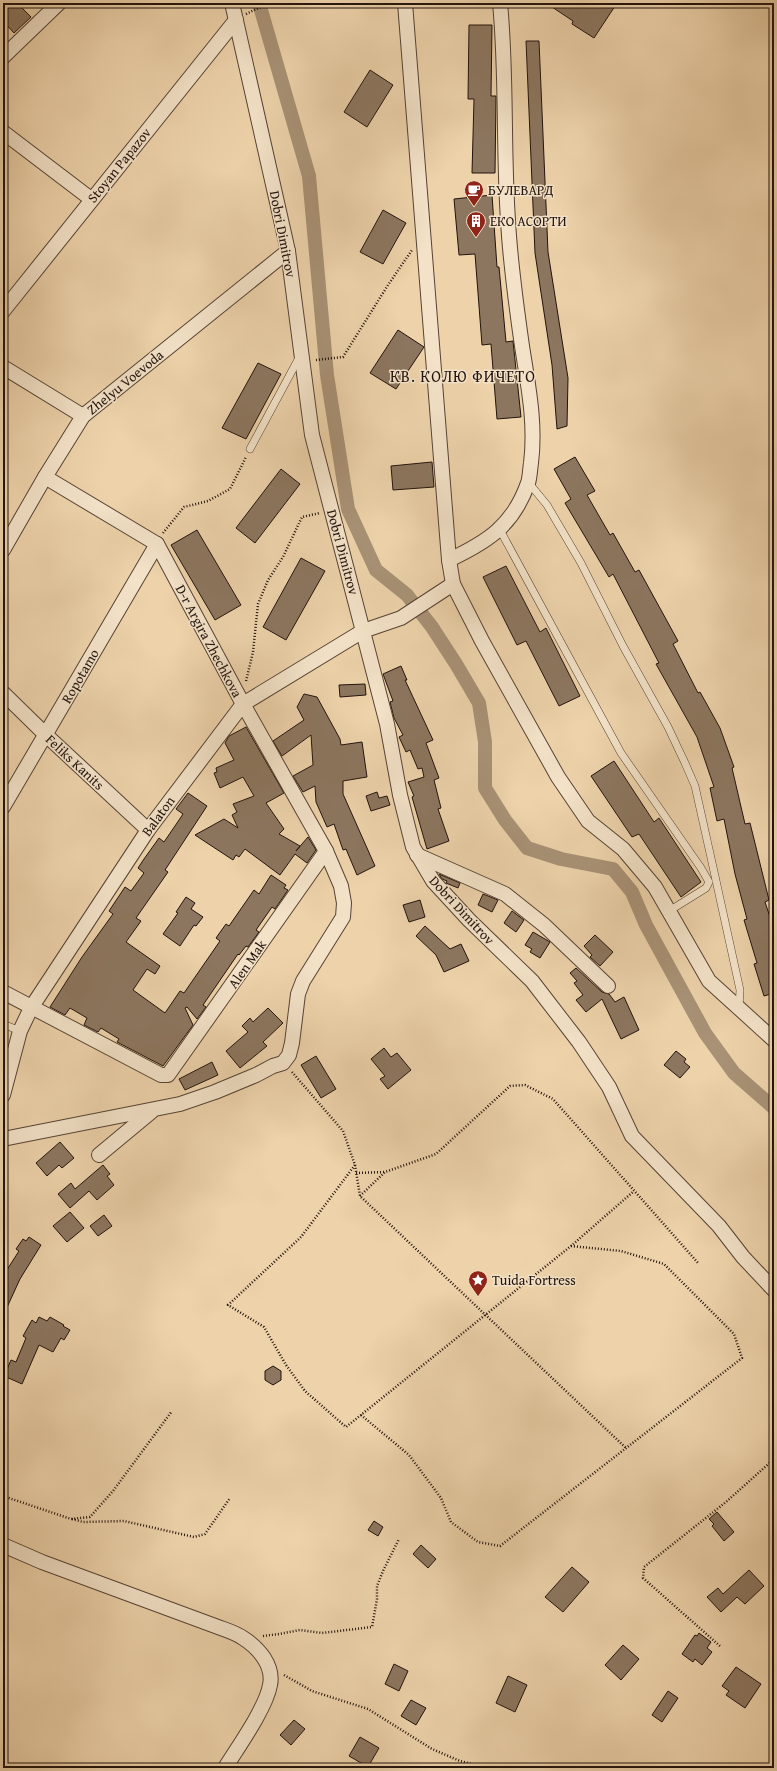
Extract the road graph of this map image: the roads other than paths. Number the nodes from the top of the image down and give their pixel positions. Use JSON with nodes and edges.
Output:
{"nodes":[{"id":1,"x":59,"y":3,"type":"edge"},
{"id":2,"x":232,"y":3,"type":"edge"},
{"id":3,"x":405,"y":3,"type":"edge"},
{"id":4,"x":500,"y":3,"type":"edge"},
{"id":5,"x":236,"y":20,"type":"junction"},
{"id":6,"x":3,"y":57,"type":"edge"},
{"id":7,"x":3,"y":132,"type":"edge"},
{"id":8,"x":91,"y":199,"type":"junction"},
{"id":9,"x":288,"y":251,"type":"junction"},
{"id":10,"x":3,"y":311,"type":"edge"},
{"id":11,"x":307,"y":356,"type":"junction"},
{"id":12,"x":3,"y":367,"type":"edge"},
{"id":13,"x":83,"y":416,"type":"junction"},
{"id":14,"x":250,"y":449,"type":"road end"},
{"id":15,"x":45,"y":477,"type":"junction"},
{"id":16,"x":528,"y":482,"type":"junction"},
{"id":17,"x":500,"y":530,"type":"junction"},
{"id":18,"x":157,"y":544,"type":"junction"},
{"id":19,"x":3,"y":550,"type":"edge"},
{"id":20,"x":448,"y":560,"type":"junction"},
{"id":21,"x":454,"y":584,"type":"junction"},
{"id":22,"x":364,"y":632,"type":"junction"},
{"id":23,"x":3,"y":693,"type":"edge"},
{"id":24,"x":243,"y":704,"type":"junction"},
{"id":25,"x":46,"y":735,"type":"junction"},
{"id":26,"x":3,"y":807,"type":"edge"},
{"id":27,"x":148,"y":830,"type":"junction"},
{"id":28,"x":326,"y":851,"type":"junction"},
{"id":29,"x":417,"y":854,"type":"junction"},
{"id":30,"x":669,"y":911,"type":"junction"},
{"id":31,"x":608,"y":986,"type":"dead end"},
{"id":32,"x":3,"y":992,"type":"edge"},
{"id":33,"x":31,"y":1008,"type":"junction"},
{"id":34,"x":739,"y":1010,"type":"junction"},
{"id":35,"x":3,"y":1024,"type":"edge"},
{"id":36,"x":20,"y":1031,"type":"junction"},
{"id":37,"x":774,"y":1040,"type":"edge"},
{"id":38,"x":3,"y":1094,"type":"edge"},
{"id":39,"x":154,"y":1109,"type":"junction"},
{"id":40,"x":3,"y":1139,"type":"edge"},
{"id":41,"x":99,"y":1154,"type":"dead end"},
{"id":42,"x":774,"y":1290,"type":"edge"},
{"id":43,"x":3,"y":1545,"type":"edge"},
{"id":44,"x":225,"y":1768,"type":"edge"}],
"edges":[{"from":1,"to":6,"type":"street"},
{"from":2,"to":5,"type":"street","name":"Dobri Dimitrov"},
{"from":3,"to":20,"type":"street"},
{"from":4,"to":16,"type":"street"},
{"from":5,"to":8,"type":"street","name":"Stoyan Papazov"},
{"from":5,"to":9,"type":"street","name":"Dobri Dimitrov"},
{"from":7,"to":8,"type":"street"},
{"from":8,"to":10,"type":"street","name":"Stoyan Papazov"},
{"from":9,"to":11,"type":"street","name":"Dobri Dimitrov"},
{"from":9,"to":13,"type":"street","name":"Zhelyu Voevoda"},
{"from":11,"to":14,"type":"lane"},
{"from":11,"to":22,"type":"street","name":"Dobri Dimitrov"},
{"from":12,"to":13,"type":"street"},
{"from":13,"to":15,"type":"street","name":"Zhelyu Voevoda"},
{"from":15,"to":18,"type":"street"},
{"from":15,"to":19,"type":"street","name":"Zhelyu Voevoda"},
{"from":16,"to":17,"type":"street"},
{"from":16,"to":34,"type":"lane"},
{"from":17,"to":20,"type":"street"},
{"from":17,"to":30,"type":"lane"},
{"from":18,"to":24,"type":"street","name":"D-r Argira Zhechkova"},
{"from":18,"to":25,"type":"street","name":"Ropotamo"},
{"from":20,"to":21,"type":"street"},
{"from":21,"to":22,"type":"street","name":"Balaton"},
{"from":21,"to":30,"type":"street"},
{"from":22,"to":24,"type":"street","name":"Balaton"},
{"from":22,"to":29,"type":"street","name":"Dobri Dimitrov"},
{"from":23,"to":25,"type":"street","name":"Feliks Kanits"},
{"from":24,"to":27,"type":"street","name":"Balaton"},
{"from":24,"to":28,"type":"street","name":"D-r Argira Zhechkova"},
{"from":25,"to":26,"type":"street","name":"Ropotamo"},
{"from":25,"to":27,"type":"street","name":"Feliks Kanits"},
{"from":27,"to":33,"type":"street","name":"Balaton"},
{"from":28,"to":33,"type":"street","name":"Alen Mak"},
{"from":28,"to":39,"type":"street","name":"D-r Argira Zhechkova"},
{"from":29,"to":31,"type":"street"},
{"from":29,"to":42,"type":"street","name":"Dobri Dimitrov"},
{"from":30,"to":34,"type":"street"},
{"from":32,"to":33,"type":"street"},
{"from":33,"to":36,"type":"street","name":"Balaton"},
{"from":34,"to":37,"type":"street"},
{"from":35,"to":36,"type":"lane"},
{"from":36,"to":38,"type":"street","name":"Balaton"},
{"from":39,"to":40,"type":"street"},
{"from":39,"to":41,"type":"street"},
{"from":43,"to":44,"type":"street"}]}
